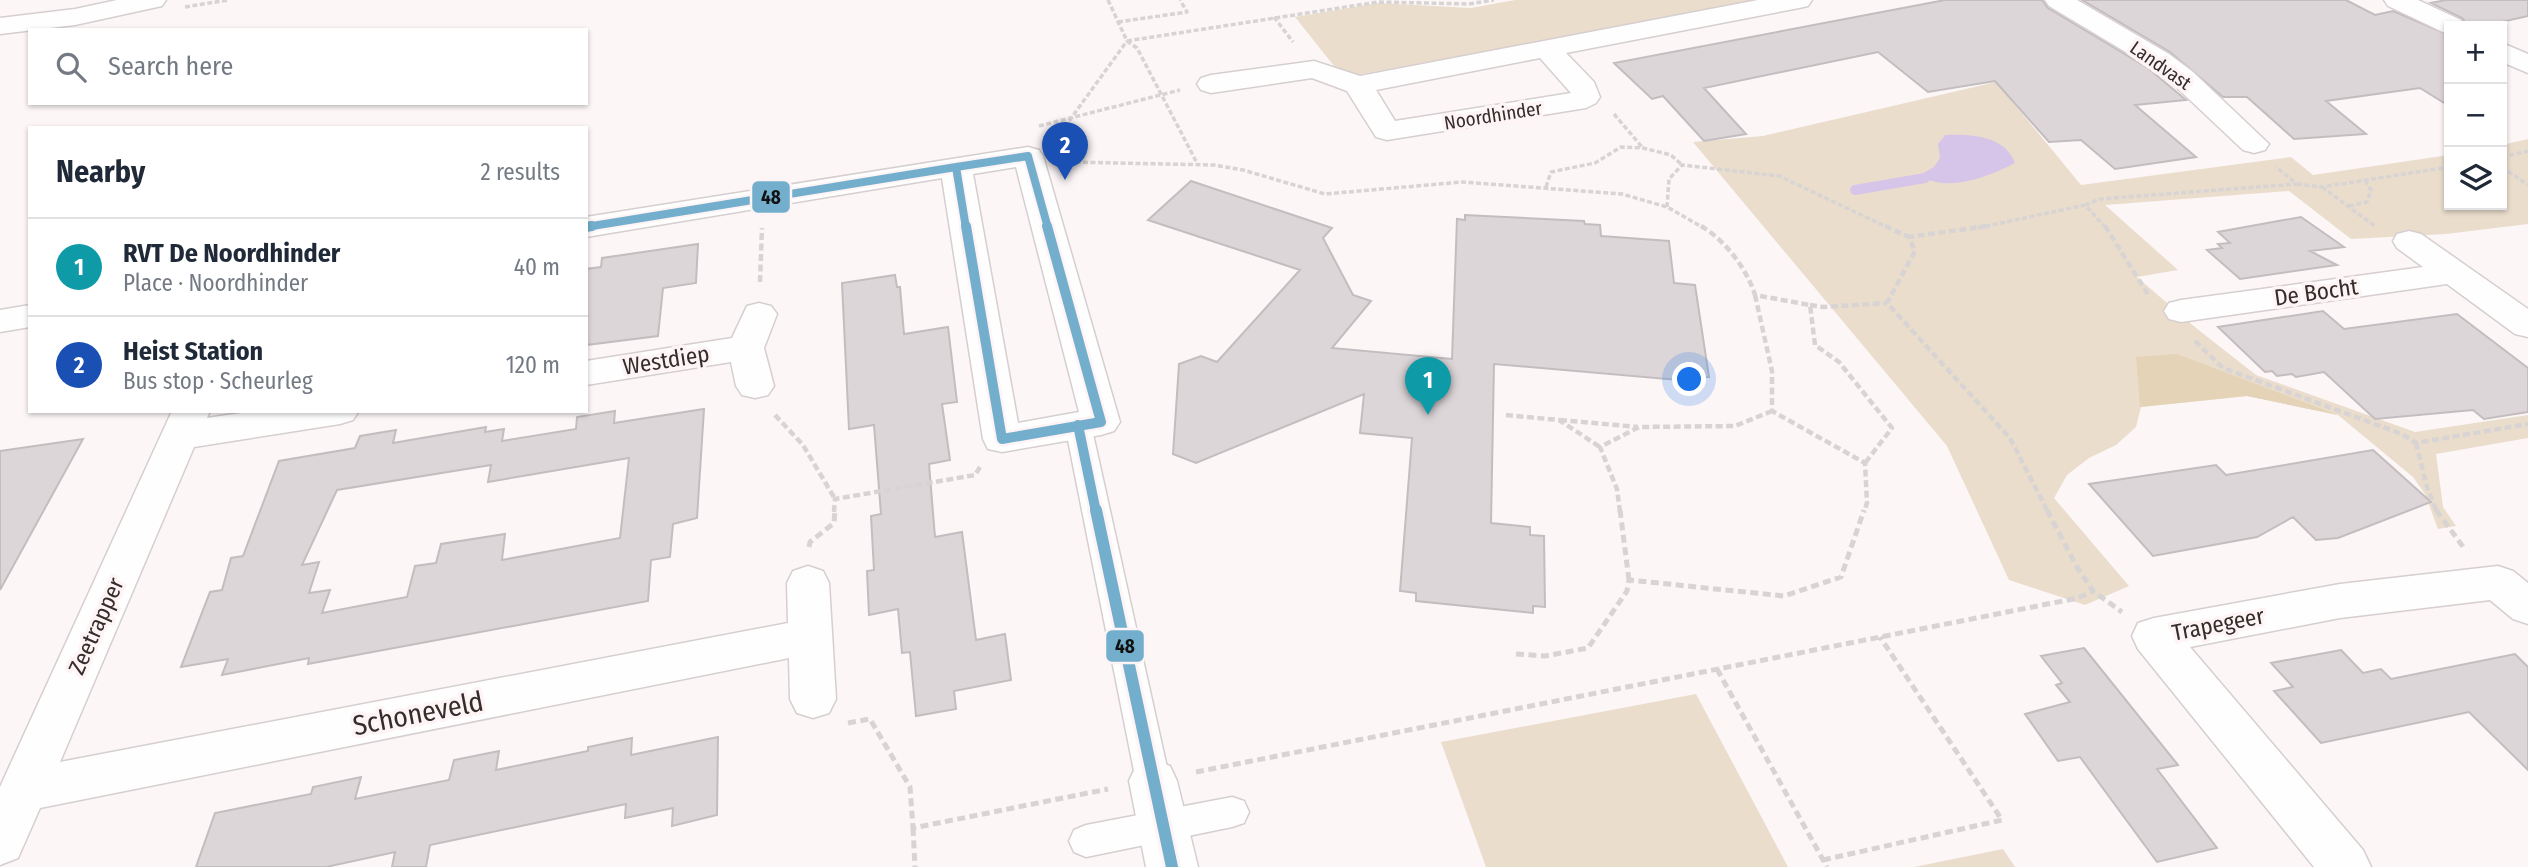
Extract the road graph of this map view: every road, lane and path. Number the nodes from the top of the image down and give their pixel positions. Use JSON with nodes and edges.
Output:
{"nodes":[{"id":1,"x":153,"y":0,"type":"edge"},
{"id":2,"x":228,"y":0,"type":"edge"},
{"id":3,"x":1108,"y":0,"type":"edge"},
{"id":4,"x":1180,"y":0,"type":"edge"},
{"id":5,"x":1494,"y":0,"type":"edge"},
{"id":6,"x":1799,"y":0,"type":"edge"},
{"id":7,"x":2058,"y":0,"type":"edge"},
{"id":8,"x":2397,"y":0,"type":"edge"},
{"id":9,"x":178,"y":8,"type":"dead end"},
{"id":10,"x":1118,"y":22,"type":"junction"},
{"id":11,"x":2444,"y":22,"type":"edge"},
{"id":12,"x":0,"y":26,"type":"edge"},
{"id":13,"x":1127,"y":41,"type":"junction"},
{"id":14,"x":1544,"y":47,"type":"junction"},
{"id":15,"x":2507,"y":54,"type":"edge"},
{"id":16,"x":2528,"y":65,"type":"edge"},
{"id":17,"x":1211,"y":84,"type":"joint"},
{"id":18,"x":1358,"y":85,"type":"junction"},
{"id":19,"x":1160,"y":95,"type":"junction"},
{"id":20,"x":1072,"y":118,"type":"junction"},
{"id":21,"x":1624,"y":123,"type":"dead end"},
{"id":22,"x":2253,"y":144,"type":"joint"},
{"id":23,"x":1643,"y":148,"type":"junction"},
{"id":24,"x":2528,"y":151,"type":"edge"},
{"id":25,"x":2507,"y":156,"type":"edge"},
{"id":26,"x":1029,"y":161,"type":"junction"},
{"id":27,"x":1197,"y":163,"type":"junction"},
{"id":28,"x":1682,"y":165,"type":"junction"},
{"id":29,"x":956,"y":167,"type":"junction"},
{"id":30,"x":2444,"y":168,"type":"edge"},
{"id":31,"x":2507,"y":170,"type":"edge"},
{"id":32,"x":2366,"y":182,"type":"junction"},
{"id":33,"x":2297,"y":184,"type":"junction"},
{"id":34,"x":2528,"y":185,"type":"edge"},
{"id":35,"x":1546,"y":187,"type":"junction"},
{"id":36,"x":2322,"y":187,"type":"junction"},
{"id":37,"x":763,"y":198,"type":"junction"},
{"id":38,"x":2085,"y":205,"type":"junction"},
{"id":39,"x":2348,"y":206,"type":"junction"},
{"id":40,"x":1667,"y":208,"type":"junction"},
{"id":41,"x":588,"y":227,"type":"edge"},
{"id":42,"x":1909,"y":237,"type":"junction"},
{"id":43,"x":2409,"y":241,"type":"joint"},
{"id":44,"x":2452,"y":273,"type":"junction"},
{"id":45,"x":1755,"y":295,"type":"junction"},
{"id":46,"x":1887,"y":303,"type":"junction"},
{"id":47,"x":1810,"y":305,"type":"junction"},
{"id":48,"x":759,"y":314,"type":"joint"},
{"id":49,"x":2173,"y":314,"type":"junction"},
{"id":50,"x":28,"y":316,"type":"edge"},
{"id":51,"x":0,"y":321,"type":"edge"},
{"id":52,"x":2528,"y":326,"type":"edge"},
{"id":53,"x":746,"y":348,"type":"junction"},
{"id":54,"x":588,"y":373,"type":"edge"},
{"id":55,"x":755,"y":386,"type":"joint"},
{"id":56,"x":1772,"y":411,"type":"junction"},
{"id":57,"x":316,"y":413,"type":"edge"},
{"id":58,"x":1506,"y":415,"type":"dead end"},
{"id":59,"x":1559,"y":420,"type":"junction"},
{"id":60,"x":185,"y":424,"type":"edge"},
{"id":61,"x":2528,"y":424,"type":"edge"},
{"id":62,"x":1078,"y":425,"type":"junction"},
{"id":63,"x":1639,"y":427,"type":"junction"},
{"id":64,"x":1002,"y":439,"type":"junction"},
{"id":65,"x":2416,"y":443,"type":"junction"},
{"id":66,"x":1600,"y":447,"type":"junction"},
{"id":67,"x":1865,"y":463,"type":"junction"},
{"id":68,"x":835,"y":499,"type":"junction"},
{"id":69,"x":1629,"y":580,"type":"junction"},
{"id":70,"x":808,"y":583,"type":"joint"},
{"id":71,"x":2093,"y":592,"type":"junction"},
{"id":72,"x":2513,"y":595,"type":"edge"},
{"id":73,"x":812,"y":636,"type":"junction"},
{"id":74,"x":2154,"y":636,"type":"junction"},
{"id":75,"x":1880,"y":637,"type":"junction"},
{"id":76,"x":1516,"y":654,"type":"dead end"},
{"id":77,"x":1717,"y":669,"type":"junction"},
{"id":78,"x":813,"y":699,"type":"joint"},
{"id":79,"x":23,"y":790,"type":"junction"},
{"id":80,"x":1157,"y":807,"type":"edge"},
{"id":81,"x":1232,"y":813,"type":"dead end"},
{"id":82,"x":913,"y":828,"type":"junction"},
{"id":83,"x":1086,"y":841,"type":"dead end"},
{"id":84,"x":0,"y":842,"type":"edge"},
{"id":85,"x":1824,"y":860,"type":"junction"},
{"id":86,"x":915,"y":867,"type":"edge"},
{"id":87,"x":1827,"y":867,"type":"edge"},
{"id":88,"x":2345,"y":867,"type":"edge"}],
"edges":[{"from":1,"to":12,"type":"street"},
{"from":2,"to":9,"type":"path"},
{"from":3,"to":10,"type":"path"},
{"from":4,"to":10,"type":"path"},
{"from":5,"to":13,"type":"path"},
{"from":6,"to":14,"type":"street"},
{"from":7,"to":22,"type":"street","name":"Landvast"},
{"from":8,"to":11,"type":"street"},
{"from":10,"to":13,"type":"path"},
{"from":13,"to":19,"type":"path"},
{"from":13,"to":20,"type":"path"},
{"from":14,"to":18,"type":"street"},
{"from":14,"to":18,"type":"street","name":"Noordhinder"},
{"from":15,"to":16,"type":"street"},
{"from":17,"to":18,"type":"street"},
{"from":17,"to":19,"type":"path"},
{"from":19,"to":20,"type":"path"},
{"from":19,"to":27,"type":"path"},
{"from":20,"to":26,"type":"path"},
{"from":21,"to":23,"type":"path"},
{"from":22,"to":33,"type":"path"},
{"from":23,"to":28,"type":"path"},
{"from":23,"to":35,"type":"path"},
{"from":24,"to":25,"type":"path"},
{"from":26,"to":27,"type":"path"},
{"from":26,"to":29,"type":"street"},
{"from":26,"to":62,"type":"street"},
{"from":27,"to":35,"type":"path"},
{"from":28,"to":40,"type":"path"},
{"from":28,"to":42,"type":"path"},
{"from":29,"to":37,"type":"street"},
{"from":29,"to":64,"type":"street"},
{"from":30,"to":32,"type":"path"},
{"from":31,"to":34,"type":"path"},
{"from":32,"to":36,"type":"path"},
{"from":32,"to":39,"type":"path"},
{"from":33,"to":36,"type":"path"},
{"from":33,"to":38,"type":"path"},
{"from":35,"to":40,"type":"path"},
{"from":36,"to":39,"type":"path"},
{"from":37,"to":41,"type":"street"},
{"from":37,"to":48,"type":"path"},
{"from":38,"to":42,"type":"path"},
{"from":38,"to":49,"type":"path"},
{"from":39,"to":43,"type":"path"},
{"from":40,"to":45,"type":"path"},
{"from":42,"to":46,"type":"path"},
{"from":43,"to":44,"type":"street"},
{"from":44,"to":49,"type":"street","name":"De Bocht"},
{"from":44,"to":52,"type":"street"},
{"from":45,"to":47,"type":"path"},
{"from":45,"to":56,"type":"path"},
{"from":46,"to":47,"type":"path"},
{"from":46,"to":71,"type":"path"},
{"from":47,"to":67,"type":"path"},
{"from":48,"to":53,"type":"street"},
{"from":49,"to":65,"type":"path"},
{"from":50,"to":51,"type":"street"},
{"from":53,"to":54,"type":"street","name":"Westdiep"},
{"from":53,"to":55,"type":"street"},
{"from":55,"to":68,"type":"path"},
{"from":56,"to":63,"type":"path"},
{"from":56,"to":67,"type":"path"},
{"from":57,"to":60,"type":"street"},
{"from":58,"to":59,"type":"path"},
{"from":59,"to":63,"type":"path"},
{"from":59,"to":66,"type":"path"},
{"from":60,"to":79,"type":"street","name":"Zeetrapper"},
{"from":61,"to":65,"type":"path"},
{"from":62,"to":64,"type":"street"},
{"from":62,"to":80,"type":"lane"},
{"from":63,"to":66,"type":"path"},
{"from":64,"to":68,"type":"path"},
{"from":65,"to":72,"type":"path"},
{"from":66,"to":69,"type":"path"},
{"from":67,"to":69,"type":"path"},
{"from":68,"to":70,"type":"path"},
{"from":69,"to":76,"type":"path"},
{"from":70,"to":73,"type":"street"},
{"from":71,"to":74,"type":"path"},
{"from":71,"to":75,"type":"path"},
{"from":72,"to":74,"type":"street","name":"Trapegeer"},
{"from":73,"to":78,"type":"street"},
{"from":73,"to":79,"type":"street","name":"Schoneveld"},
{"from":74,"to":88,"type":"street","name":"Trapegeer"},
{"from":75,"to":77,"type":"path"},
{"from":75,"to":85,"type":"path"},
{"from":77,"to":80,"type":"path"},
{"from":77,"to":85,"type":"path"},
{"from":78,"to":82,"type":"path"},
{"from":79,"to":84,"type":"street","name":"Zeetrapper"},
{"from":80,"to":81,"type":"lane"},
{"from":80,"to":82,"type":"path"},
{"from":80,"to":83,"type":"lane"},
{"from":82,"to":86,"type":"path"},
{"from":85,"to":87,"type":"path"}]}
